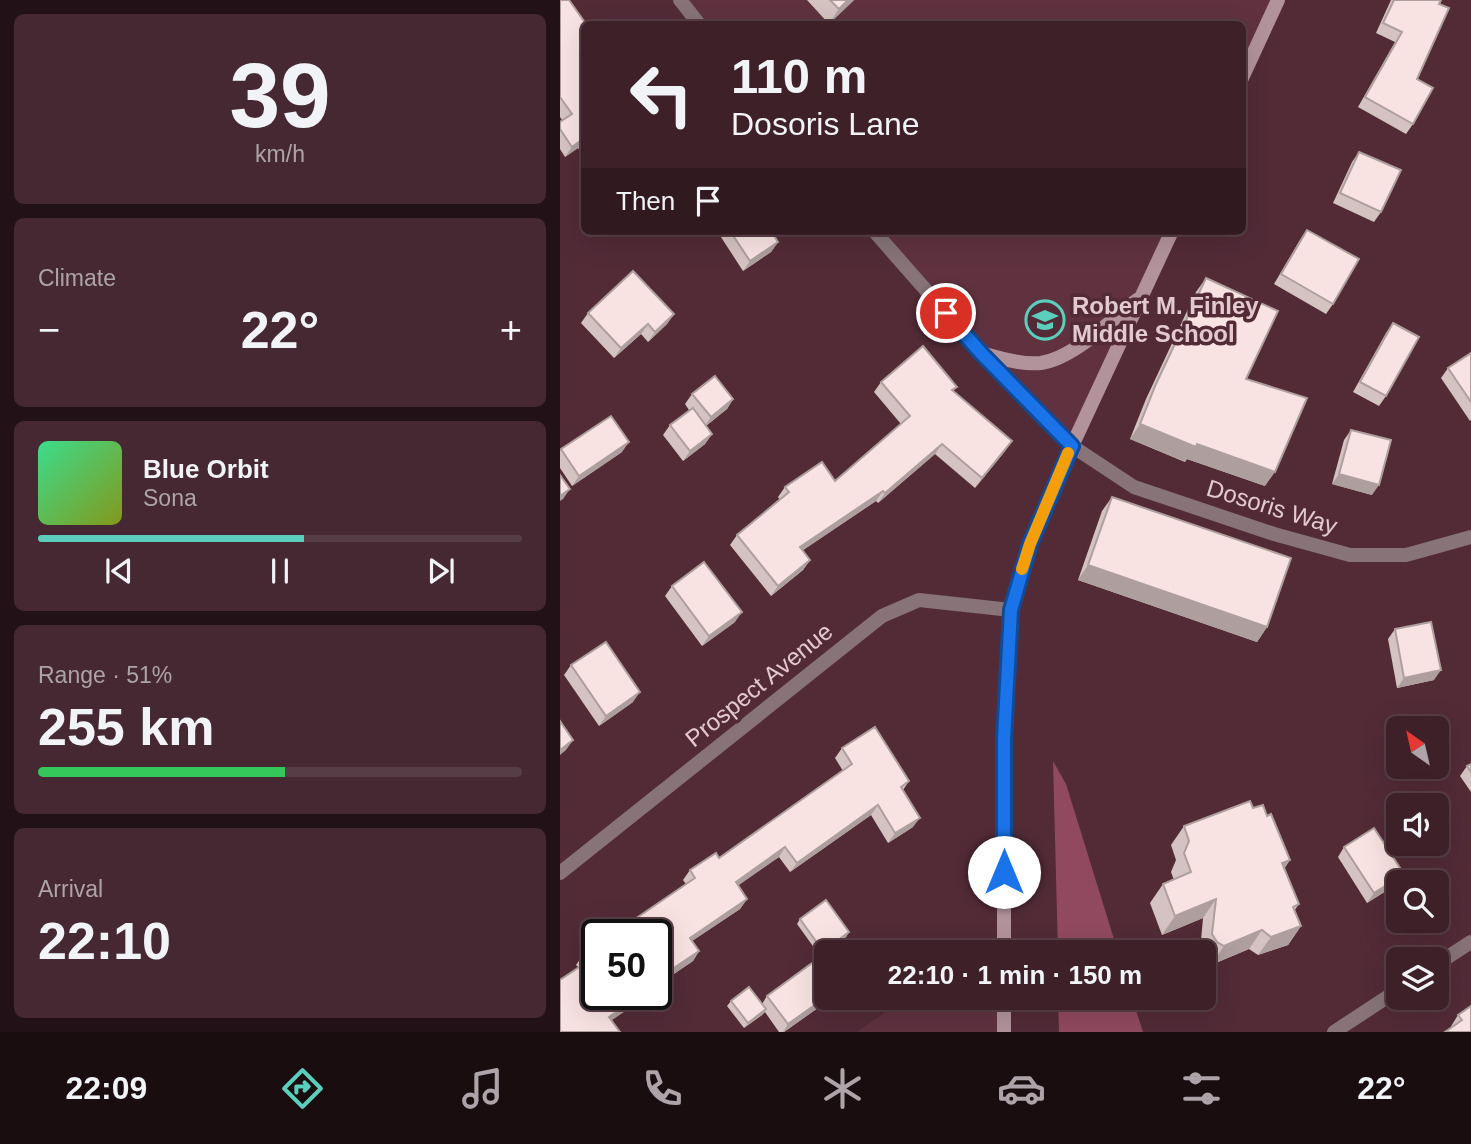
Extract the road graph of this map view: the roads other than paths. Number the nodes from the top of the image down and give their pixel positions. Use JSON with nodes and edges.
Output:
{"nodes":[{"id":1,"x":680,"y":0,"type":"edge"},
{"id":2,"x":1278,"y":0,"type":"edge"},
{"id":3,"x":697,"y":21,"type":"edge"},
{"id":4,"x":1246,"y":69,"type":"edge"},
{"id":5,"x":878,"y":235,"type":"edge"},
{"id":6,"x":1170,"y":235,"type":"edge"},
{"id":7,"x":1140,"y":298,"type":"junction"},
{"id":8,"x":981,"y":353,"type":"junction"},
{"id":9,"x":1072,"y":446,"type":"junction"},
{"id":10,"x":1471,"y":537,"type":"edge"},
{"id":11,"x":1011,"y":610,"type":"junction"},
{"id":12,"x":560,"y":873,"type":"edge"},
{"id":13,"x":1004,"y":940,"type":"edge"},
{"id":14,"x":1471,"y":942,"type":"edge"},
{"id":15,"x":1449,"y":956,"type":"edge"},
{"id":16,"x":1386,"y":998,"type":"edge"},
{"id":17,"x":1004,"y":1010,"type":"edge"},
{"id":18,"x":1004,"y":1032,"type":"edge"},
{"id":19,"x":1334,"y":1032,"type":"edge"}],
"edges":[{"from":1,"to":3,"type":"street"},
{"from":2,"to":4,"type":"main road"},
{"from":5,"to":8,"type":"street","name":"Dosoris Way"},
{"from":6,"to":7,"type":"main road"},
{"from":7,"to":8,"type":"main road"},
{"from":7,"to":9,"type":"main road"},
{"from":8,"to":9,"type":"street","name":"Dosoris Way"},
{"from":9,"to":10,"type":"street","name":"Dosoris Way"},
{"from":9,"to":11,"type":"main road"},
{"from":11,"to":12,"type":"street","name":"Prospect Avenue"},
{"from":11,"to":13,"type":"main road"},
{"from":14,"to":15,"type":"street"},
{"from":16,"to":19,"type":"street"},
{"from":17,"to":18,"type":"main road"}]}
